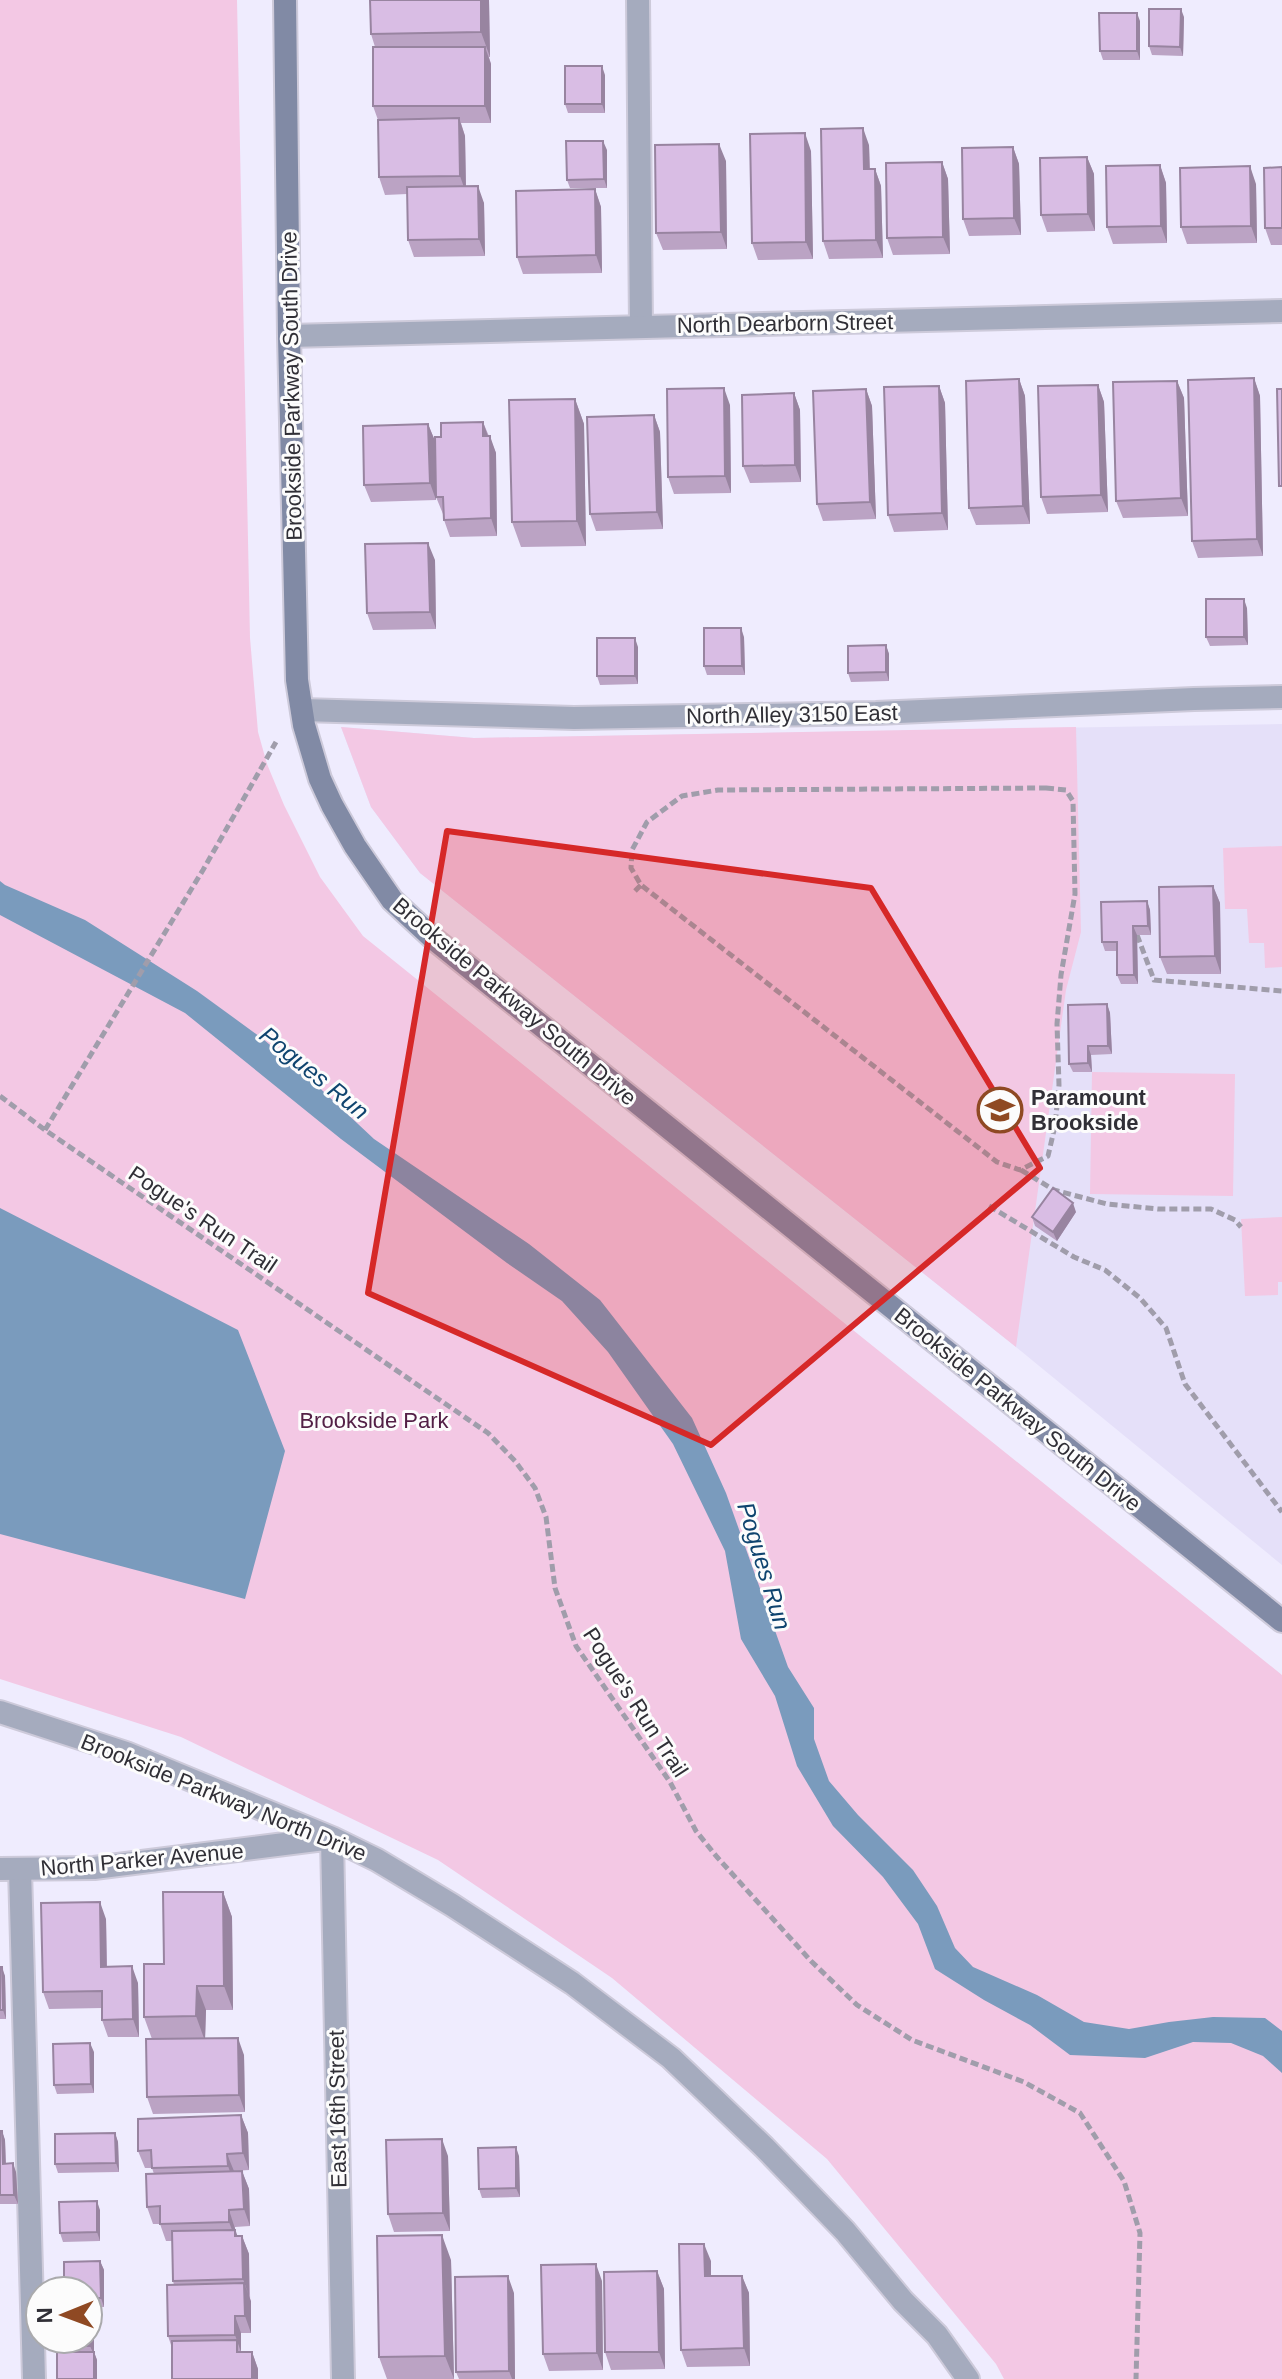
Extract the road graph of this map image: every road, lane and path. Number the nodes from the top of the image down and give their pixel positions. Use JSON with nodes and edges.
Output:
{"nodes":[{"id":1,"x":285,"y":0,"type":"edge"},
{"id":2,"x":638,"y":0,"type":"edge"},
{"id":3,"x":1282,"y":311,"type":"edge"},
{"id":4,"x":641,"y":327,"type":"junction"},
{"id":5,"x":289,"y":336,"type":"junction"},
{"id":6,"x":1282,"y":697,"type":"edge"},
{"id":7,"x":301,"y":705,"type":"junction"},
{"id":8,"x":641,"y":885,"type":"junction"},
{"id":9,"x":635,"y":891,"type":"dead end"},
{"id":10,"x":1137,"y":935,"type":"edge"},
{"id":11,"x":1282,"y":991,"type":"edge"},
{"id":12,"x":0,"y":1096,"type":"edge"},
{"id":13,"x":45,"y":1130,"type":"junction"},
{"id":14,"x":1020,"y":1170,"type":"junction"},
{"id":15,"x":989,"y":1206,"type":"dead end"},
{"id":16,"x":1241,"y":1227,"type":"dead end"},
{"id":17,"x":1282,"y":1512,"type":"edge"},
{"id":18,"x":1282,"y":1621,"type":"edge"},
{"id":19,"x":0,"y":1712,"type":"edge"},
{"id":20,"x":332,"y":1838,"type":"junction"},
{"id":21,"x":10,"y":1869,"type":"edge"},
{"id":22,"x":34,"y":2379,"type":"edge"},
{"id":23,"x":343,"y":2379,"type":"edge"},
{"id":24,"x":968,"y":2379,"type":"edge"},
{"id":25,"x":1136,"y":2379,"type":"edge"}],
"edges":[{"from":1,"to":5,"type":"main road","name":"Brookside Parkway South Drive"},
{"from":2,"to":4,"type":"street"},
{"from":3,"to":4,"type":"street","name":"North Dearborn Street"},
{"from":4,"to":5,"type":"street","name":"North Dearborn Street"},
{"from":5,"to":7,"type":"main road","name":"Brookside Parkway South Drive"},
{"from":6,"to":7,"type":"street","name":"North Alley 3150 East"},
{"from":7,"to":13,"type":"path"},
{"from":7,"to":18,"type":"main road","name":"Brookside Parkway South Drive"},
{"from":8,"to":9,"type":"path"},
{"from":8,"to":14,"type":"path"},
{"from":8,"to":14,"type":"path"},
{"from":10,"to":11,"type":"path"},
{"from":12,"to":13,"type":"path","name":"Pogue's Run Trail"},
{"from":13,"to":25,"type":"path","name":"Pogue's Run Trail"},
{"from":14,"to":16,"type":"path"},
{"from":15,"to":17,"type":"path"},
{"from":19,"to":20,"type":"street","name":"Brookside Parkway North Drive"},
{"from":20,"to":21,"type":"street","name":"North Parker Avenue"},
{"from":20,"to":23,"type":"street","name":"East 16th Street"},
{"from":20,"to":24,"type":"street","name":"Brookside Parkway North Drive"},
{"from":21,"to":22,"type":"street"}]}
